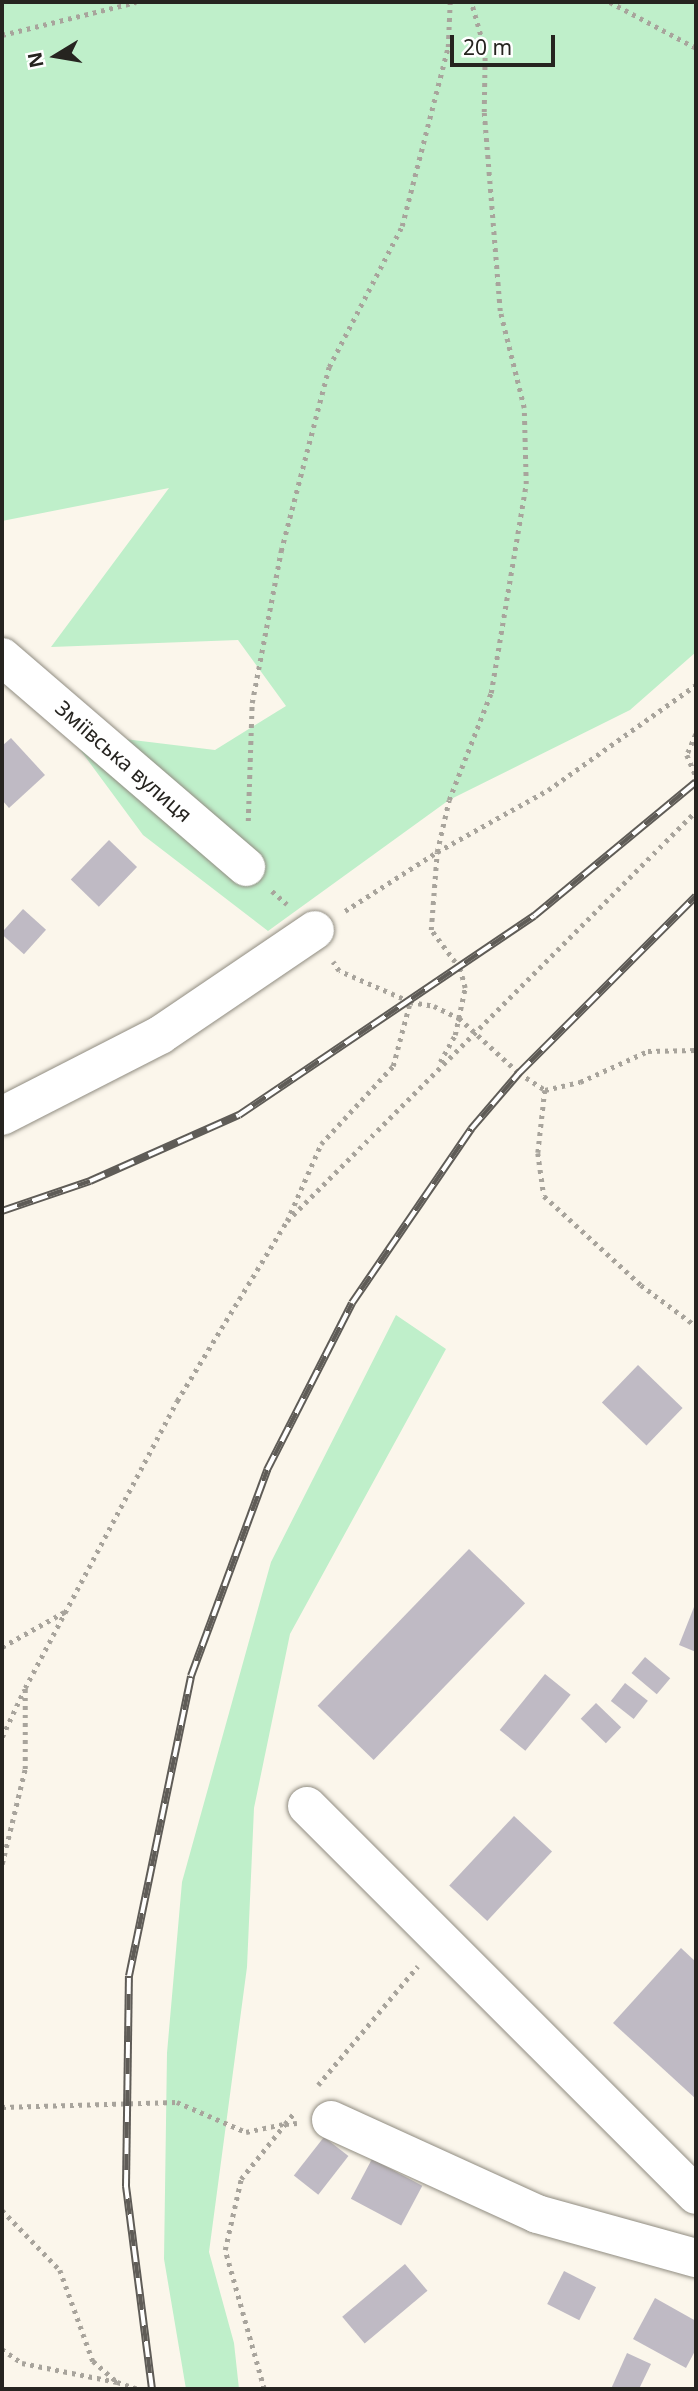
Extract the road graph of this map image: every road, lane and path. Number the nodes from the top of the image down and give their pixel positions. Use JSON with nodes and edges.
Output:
{"nodes":[{"id":1,"x":135,"y":2,"type":"edge"},
{"id":2,"x":450,"y":2,"type":"edge"},
{"id":3,"x":471,"y":2,"type":"edge"},
{"id":4,"x":610,"y":2,"type":"edge"},
{"id":5,"x":2,"y":35,"type":"edge"},
{"id":6,"x":696,"y":48,"type":"edge"},
{"id":7,"x":2,"y":657,"type":"edge"},
{"id":8,"x":696,"y":685,"type":"edge"},
{"id":9,"x":696,"y":734,"type":"edge"},
{"id":10,"x":696,"y":761,"type":"edge"},
{"id":11,"x":691,"y":765,"type":"junction"},
{"id":12,"x":696,"y":776,"type":"edge"},
{"id":13,"x":696,"y":811,"type":"edge"},
{"id":14,"x":437,"y":852,"type":"junction"},
{"id":15,"x":246,"y":867,"type":"junction"},
{"id":16,"x":315,"y":930,"type":"junction"},
{"id":17,"x":410,"y":1002,"type":"junction"},
{"id":18,"x":459,"y":1018,"type":"junction"},
{"id":19,"x":473,"y":1031,"type":"junction"},
{"id":20,"x":696,"y":1050,"type":"edge"},
{"id":21,"x":436,"y":1068,"type":"junction"},
{"id":22,"x":545,"y":1090,"type":"junction"},
{"id":23,"x":2,"y":1116,"type":"edge"},
{"id":24,"x":287,"y":1221,"type":"junction"},
{"id":25,"x":696,"y":1326,"type":"edge"},
{"id":26,"x":69,"y":1609,"type":"junction"},
{"id":27,"x":2,"y":1647,"type":"edge"},
{"id":28,"x":25,"y":1688,"type":"junction"},
{"id":29,"x":2,"y":1737,"type":"edge"},
{"id":30,"x":307,"y":1806,"type":"dead end"},
{"id":31,"x":2,"y":1864,"type":"edge"},
{"id":32,"x":439,"y":1942,"type":"junction"},
{"id":33,"x":2,"y":2106,"type":"edge"},
{"id":34,"x":315,"y":2106,"type":"junction"},
{"id":35,"x":285,"y":2124,"type":"junction"},
{"id":36,"x":696,"y":2195,"type":"edge"},
{"id":37,"x":2,"y":2210,"type":"edge"},
{"id":38,"x":696,"y":2258,"type":"edge"},
{"id":39,"x":2,"y":2349,"type":"edge"},
{"id":40,"x":117,"y":2382,"type":"junction"},
{"id":41,"x":138,"y":2389,"type":"edge"},
{"id":42,"x":264,"y":2389,"type":"edge"}],
"edges":[{"from":1,"to":5,"type":"path"},
{"from":2,"to":15,"type":"path"},
{"from":3,"to":14,"type":"path"},
{"from":4,"to":6,"type":"path"},
{"from":7,"to":15,"type":"street","name":"Зміївська вулиця"},
{"from":8,"to":14,"type":"path"},
{"from":9,"to":11,"type":"path"},
{"from":10,"to":11,"type":"path"},
{"from":11,"to":12,"type":"path"},
{"from":13,"to":19,"type":"path"},
{"from":14,"to":16,"type":"path"},
{"from":14,"to":18,"type":"path"},
{"from":15,"to":16,"type":"path"},
{"from":16,"to":17,"type":"path"},
{"from":16,"to":23,"type":"street"},
{"from":17,"to":18,"type":"path"},
{"from":17,"to":24,"type":"path"},
{"from":18,"to":19,"type":"path"},
{"from":18,"to":21,"type":"path"},
{"from":19,"to":21,"type":"path"},
{"from":19,"to":22,"type":"path"},
{"from":20,"to":22,"type":"path"},
{"from":21,"to":24,"type":"path"},
{"from":22,"to":25,"type":"path"},
{"from":24,"to":26,"type":"path"},
{"from":26,"to":27,"type":"path"},
{"from":26,"to":28,"type":"path"},
{"from":28,"to":29,"type":"path"},
{"from":28,"to":31,"type":"path"},
{"from":30,"to":32,"type":"street"},
{"from":32,"to":34,"type":"path"},
{"from":32,"to":36,"type":"street"},
{"from":33,"to":35,"type":"path"},
{"from":34,"to":35,"type":"path"},
{"from":34,"to":35,"type":"path"},
{"from":34,"to":38,"type":"street"},
{"from":35,"to":42,"type":"path"},
{"from":37,"to":40,"type":"path"},
{"from":39,"to":40,"type":"path"},
{"from":40,"to":41,"type":"path"}]}
